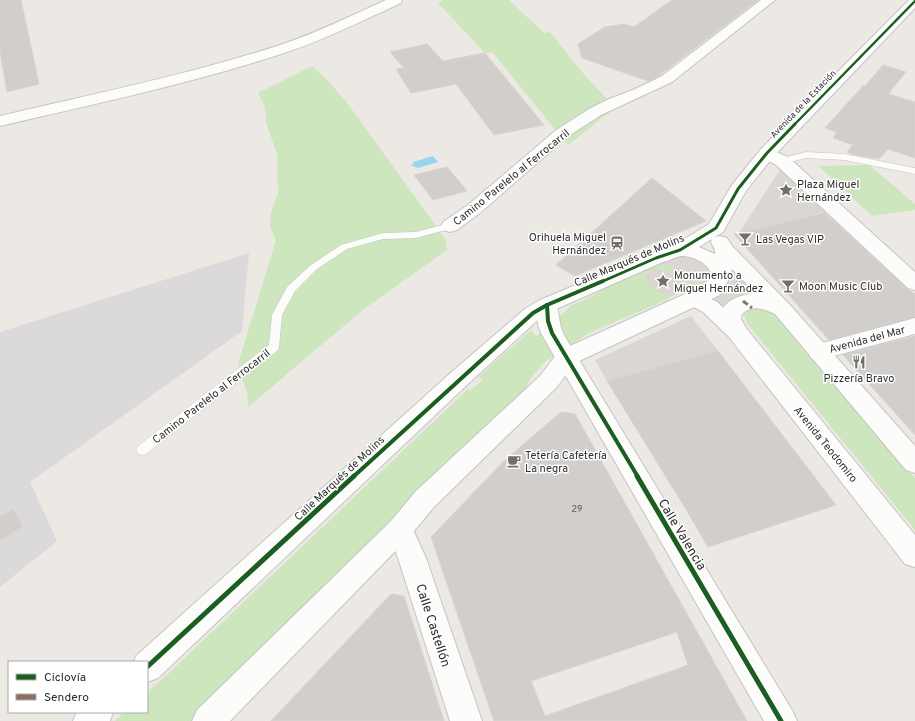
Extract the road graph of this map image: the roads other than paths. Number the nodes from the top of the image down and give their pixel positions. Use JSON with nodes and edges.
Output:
{"nodes":[{"id":1,"x":396,"y":0,"type":"edge"},
{"id":2,"x":770,"y":0,"type":"edge"},
{"id":3,"x":915,"y":1,"type":"edge"},
{"id":4,"x":0,"y":121,"type":"edge"},
{"id":5,"x":775,"y":157,"type":"junction"},
{"id":6,"x":915,"y":171,"type":"edge"},
{"id":7,"x":450,"y":226,"type":"joint"},
{"id":8,"x":716,"y":228,"type":"junction"},
{"id":9,"x":680,"y":250,"type":"junction"},
{"id":10,"x":725,"y":250,"type":"junction"},
{"id":11,"x":721,"y":272,"type":"junction"},
{"id":12,"x":915,"y":283,"type":"edge"},
{"id":13,"x":694,"y":299,"type":"junction"},
{"id":14,"x":547,"y":305,"type":"junction"},
{"id":15,"x":783,"y":310,"type":"junction"},
{"id":16,"x":915,"y":326,"type":"edge"},
{"id":17,"x":737,"y":332,"type":"junction"},
{"id":18,"x":819,"y":352,"type":"junction"},
{"id":19,"x":568,"y":357,"type":"junction"},
{"id":20,"x":142,"y":450,"type":"dead end"},
{"id":21,"x":915,"y":463,"type":"edge"},
{"id":22,"x":400,"y":529,"type":"junction"},
{"id":23,"x":915,"y":555,"type":"edge"},
{"id":24,"x":148,"y":666,"type":"edge"},
{"id":25,"x":97,"y":713,"type":"edge"},
{"id":26,"x":89,"y":721,"type":"edge"},
{"id":27,"x":208,"y":721,"type":"edge"},
{"id":28,"x":466,"y":721,"type":"edge"},
{"id":29,"x":782,"y":721,"type":"edge"}],
"edges":[{"from":1,"to":4,"type":"street"},
{"from":2,"to":7,"type":"street","name":"Camino Parelelo al Ferrocarril"},
{"from":3,"to":5,"type":"street","name":"Avenida de la Estación"},
{"from":5,"to":6,"type":"lane"},
{"from":5,"to":8,"type":"street","name":"Avenida de la Estación"},
{"from":5,"to":12,"type":"street"},
{"from":7,"to":20,"type":"lane","name":"Camino Parelelo al Ferrocarril"},
{"from":8,"to":9,"type":"street","name":"Calle Marqués de Molins"},
{"from":8,"to":10,"type":"street","name":"Avenida Teodomiro"},
{"from":9,"to":11,"type":"street","name":"Calle Marqués de Molins"},
{"from":9,"to":14,"type":"street","name":"Calle Marqués de Molins"},
{"from":10,"to":11,"type":"street"},
{"from":10,"to":15,"type":"street","name":"Avenida Teodomiro"},
{"from":11,"to":13,"type":"street"},
{"from":13,"to":17,"type":"street","name":"Avenida Teodomiro"},
{"from":13,"to":19,"type":"street"},
{"from":14,"to":19,"type":"street"},
{"from":14,"to":24,"type":"street","name":"Calle Marqués de Molins"},
{"from":15,"to":17,"type":"street","name":"Avenida Teodomiro"},
{"from":15,"to":18,"type":"street","name":"Avenida Teodomiro"},
{"from":16,"to":18,"type":"street","name":"Avenida del Mar"},
{"from":17,"to":23,"type":"street","name":"Avenida Teodomiro"},
{"from":18,"to":21,"type":"street","name":"Avenida Teodomiro"},
{"from":19,"to":22,"type":"street"},
{"from":19,"to":29,"type":"street","name":"Calle Valencia"},
{"from":22,"to":27,"type":"street"},
{"from":22,"to":28,"type":"street","name":"Calle Castellón"},
{"from":25,"to":26,"type":"street"}]}
